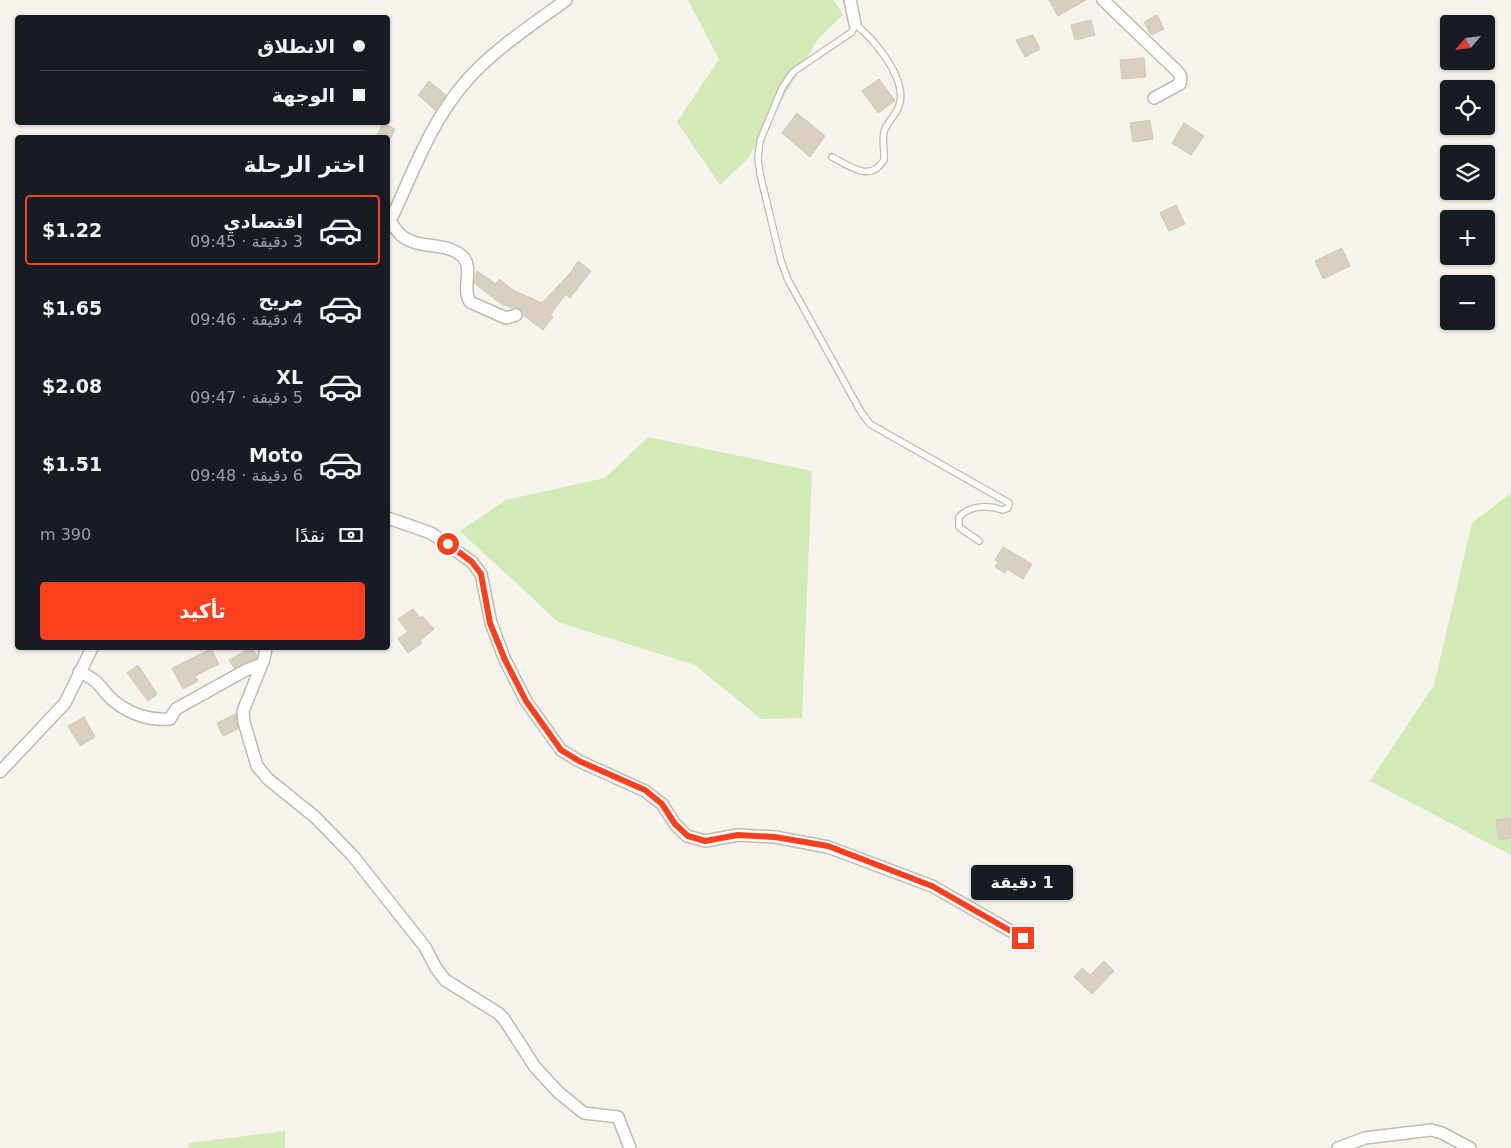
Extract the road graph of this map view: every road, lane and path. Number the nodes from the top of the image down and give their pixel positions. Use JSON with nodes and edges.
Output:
{"nodes":[{"id":1,"x":566,"y":0,"type":"edge"},
{"id":2,"x":850,"y":0,"type":"edge"},
{"id":3,"x":1103,"y":0,"type":"edge"},
{"id":4,"x":854,"y":24,"type":"junction"},
{"id":5,"x":1154,"y":98,"type":"dead end"},
{"id":6,"x":832,"y":157,"type":"dead end"},
{"id":7,"x":390,"y":217,"type":"edge"},
{"id":8,"x":390,"y":223,"type":"edge"},
{"id":9,"x":516,"y":315,"type":"dead end"},
{"id":10,"x":390,"y":519,"type":"edge"},
{"id":11,"x":980,"y":540,"type":"dead end"},
{"id":12,"x":91,"y":650,"type":"edge"},
{"id":13,"x":265,"y":650,"type":"edge"},
{"id":14,"x":261,"y":667,"type":"junction"},
{"id":15,"x":80,"y":672,"type":"junction"},
{"id":16,"x":0,"y":772,"type":"edge"},
{"id":17,"x":1023,"y":938,"type":"dead end"},
{"id":18,"x":630,"y":1148,"type":"edge"},
{"id":19,"x":1338,"y":1148,"type":"edge"},
{"id":20,"x":1470,"y":1148,"type":"edge"}],
"edges":[{"from":1,"to":7,"type":"street"},
{"from":2,"to":4,"type":"street"},
{"from":3,"to":5,"type":"street"},
{"from":4,"to":6,"type":"lane"},
{"from":4,"to":11,"type":"lane"},
{"from":8,"to":9,"type":"street"},
{"from":10,"to":17,"type":"street"},
{"from":12,"to":15,"type":"street"},
{"from":13,"to":14,"type":"street"},
{"from":14,"to":15,"type":"street"},
{"from":14,"to":18,"type":"street"},
{"from":15,"to":16,"type":"street"},
{"from":19,"to":20,"type":"street"}]}
